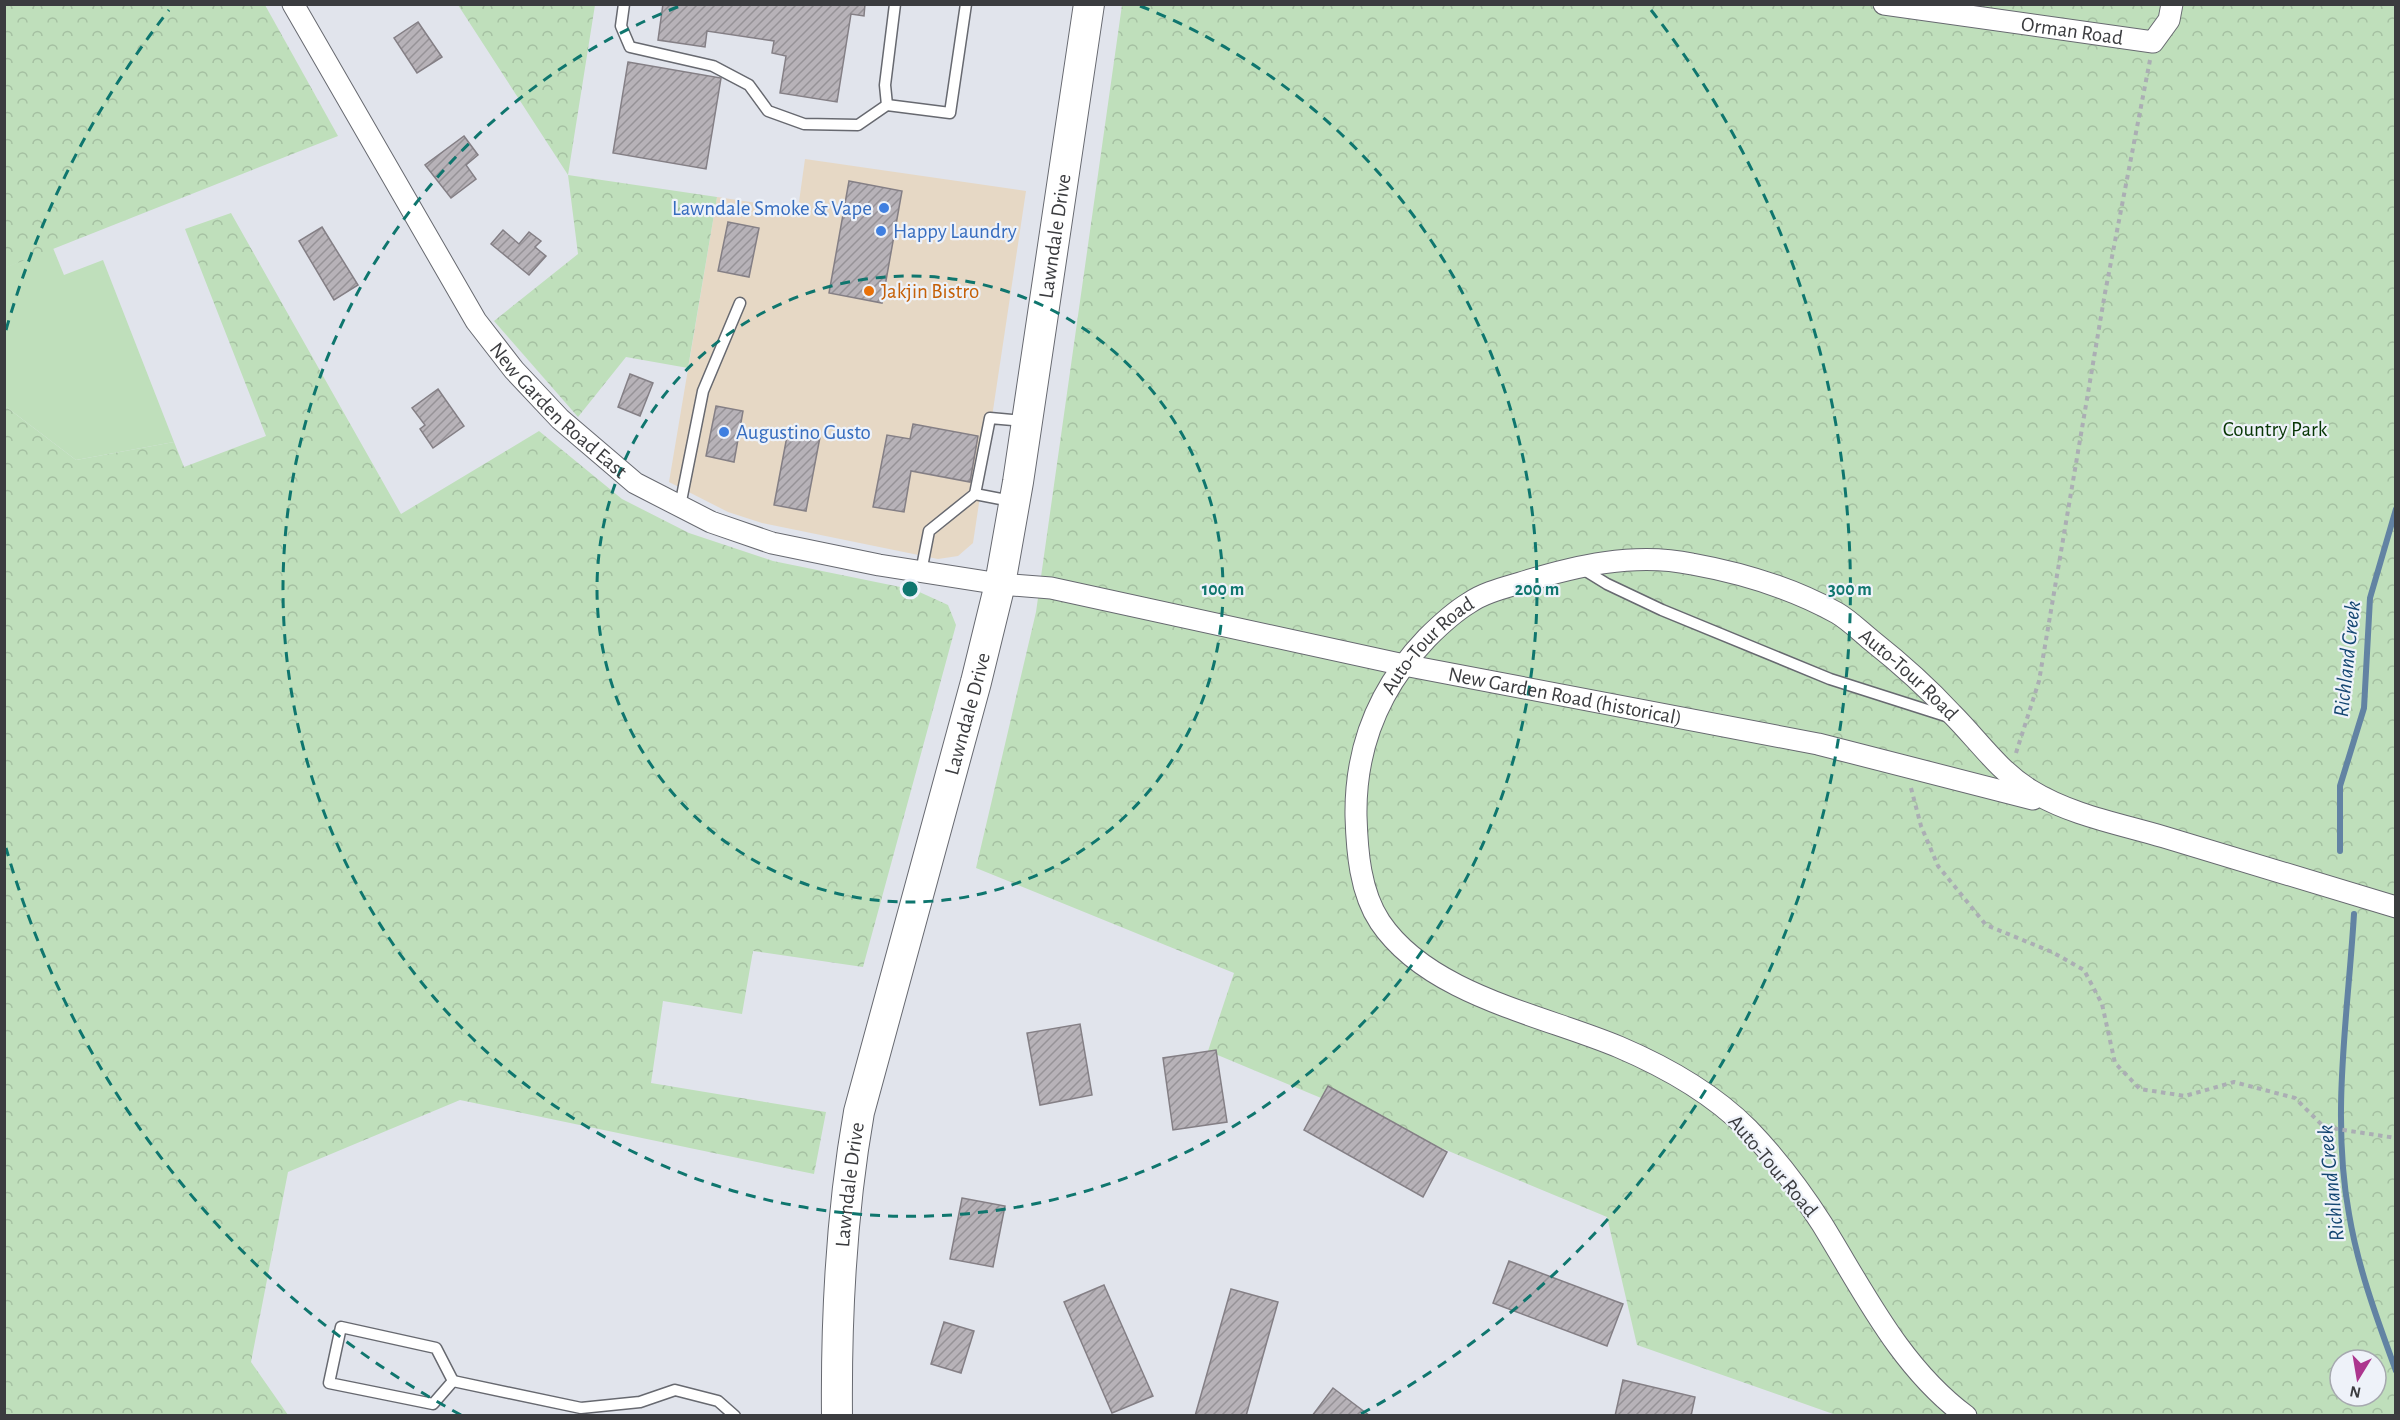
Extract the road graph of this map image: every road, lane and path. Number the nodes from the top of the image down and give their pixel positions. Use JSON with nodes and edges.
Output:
{"nodes":[{"id":1,"x":293,"y":4,"type":"edge"},
{"id":2,"x":624,"y":4,"type":"edge"},
{"id":3,"x":895,"y":4,"type":"edge"},
{"id":4,"x":966,"y":4,"type":"edge"},
{"id":5,"x":1089,"y":4,"type":"edge"},
{"id":6,"x":1884,"y":4,"type":"edge"},
{"id":7,"x":2172,"y":4,"type":"edge"},
{"id":8,"x":2154,"y":42,"type":"junction"},
{"id":9,"x":887,"y":105,"type":"junction"},
{"id":10,"x":740,"y":303,"type":"dead end"},
{"id":11,"x":1027,"y":422,"type":"junction"},
{"id":12,"x":975,"y":494,"type":"junction"},
{"id":13,"x":1015,"y":502,"type":"junction"},
{"id":14,"x":680,"y":506,"type":"junction"},
{"id":15,"x":1577,"y":565,"type":"junction"},
{"id":16,"x":921,"y":572,"type":"junction"},
{"id":17,"x":1000,"y":584,"type":"junction"},
{"id":18,"x":1404,"y":665,"type":"junction"},
{"id":19,"x":1958,"y":720,"type":"junction"},
{"id":20,"x":1905,"y":766,"type":"junction"},
{"id":21,"x":2006,"y":772,"type":"junction"},
{"id":22,"x":2060,"y":805,"type":"junction"},
{"id":23,"x":2396,"y":907,"type":"edge"},
{"id":24,"x":2396,"y":1138,"type":"edge"},
{"id":25,"x":453,"y":1381,"type":"junction"},
{"id":26,"x":735,"y":1416,"type":"edge"},
{"id":27,"x":837,"y":1416,"type":"edge"},
{"id":28,"x":1966,"y":1416,"type":"edge"}],
"edges":[{"from":1,"to":14,"type":"street","name":"New Garden Road East"},
{"from":2,"to":9,"type":"lane"},
{"from":3,"to":9,"type":"lane"},
{"from":4,"to":9,"type":"lane"},
{"from":5,"to":11,"type":"main road","name":"Lawndale Drive"},
{"from":6,"to":8,"type":"street","name":"Orman Road"},
{"from":7,"to":8,"type":"street"},
{"from":8,"to":21,"type":"path"},
{"from":10,"to":14,"type":"lane"},
{"from":11,"to":12,"type":"lane"},
{"from":11,"to":13,"type":"main road","name":"Lawndale Drive"},
{"from":12,"to":13,"type":"lane"},
{"from":12,"to":16,"type":"lane"},
{"from":13,"to":17,"type":"main road","name":"Lawndale Drive"},
{"from":14,"to":16,"type":"street","name":"New Garden Road East"},
{"from":15,"to":18,"type":"street","name":"Auto-Tour Road"},
{"from":15,"to":19,"type":"lane"},
{"from":15,"to":19,"type":"street","name":"Auto-Tour Road"},
{"from":16,"to":17,"type":"street","name":"New Garden Road East"},
{"from":17,"to":18,"type":"street","name":"New Garden Road (historical)"},
{"from":17,"to":27,"type":"main road","name":"Lawndale Drive"},
{"from":18,"to":20,"type":"street","name":"New Garden Road (historical)"},
{"from":18,"to":28,"type":"street","name":"Auto-Tour Road"},
{"from":19,"to":21,"type":"street","name":"Auto-Tour Road"},
{"from":20,"to":22,"type":"street","name":"New Garden Road (historical)"},
{"from":20,"to":24,"type":"path"},
{"from":21,"to":22,"type":"street","name":"Auto-Tour Road"},
{"from":22,"to":23,"type":"street","name":"Auto-Tour Road"},
{"from":25,"to":25,"type":"lane"},
{"from":25,"to":26,"type":"lane"}]}
